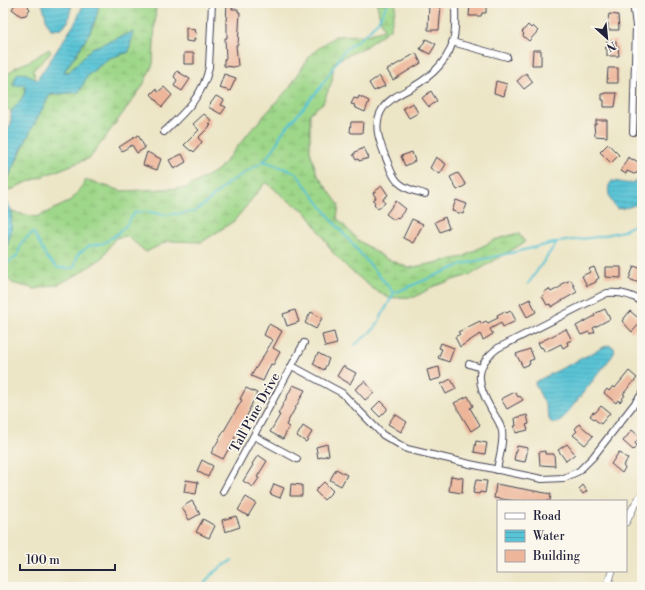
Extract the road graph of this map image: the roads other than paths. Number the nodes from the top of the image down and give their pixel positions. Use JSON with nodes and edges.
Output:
{"nodes":[{"id":1,"x":212,"y":3,"type":"edge"},
{"id":2,"x":455,"y":3,"type":"edge"},
{"id":3,"x":633,"y":3,"type":"edge"},
{"id":4,"x":452,"y":42,"type":"junction"},
{"id":5,"x":507,"y":57,"type":"dead end"},
{"id":6,"x":164,"y":132,"type":"dead end"},
{"id":7,"x":634,"y":132,"type":"dead end"},
{"id":8,"x":425,"y":194,"type":"dead end"},
{"id":9,"x":642,"y":302,"type":"edge"},
{"id":10,"x":304,"y":343,"type":"dead end"},
{"id":11,"x":469,"y":364,"type":"dead end"},
{"id":12,"x":292,"y":366,"type":"junction"},
{"id":13,"x":481,"y":368,"type":"junction"},
{"id":14,"x":642,"y":394,"type":"edge"},
{"id":15,"x":254,"y":436,"type":"junction"},
{"id":16,"x":297,"y":459,"type":"dead end"},
{"id":17,"x":497,"y":470,"type":"junction"},
{"id":18,"x":223,"y":492,"type":"dead end"},
{"id":19,"x":642,"y":494,"type":"edge"},
{"id":20,"x":627,"y":519,"type":"edge"},
{"id":21,"x":612,"y":572,"type":"edge"},
{"id":22,"x":607,"y":587,"type":"edge"}],
"edges":[{"from":1,"to":6,"type":"street"},
{"from":2,"to":4,"type":"street"},
{"from":3,"to":7,"type":"street"},
{"from":4,"to":5,"type":"street"},
{"from":4,"to":8,"type":"street"},
{"from":9,"to":13,"type":"street"},
{"from":10,"to":12,"type":"street","name":"Tall Pine Drive"},
{"from":11,"to":13,"type":"street"},
{"from":12,"to":15,"type":"street","name":"Tall Pine Drive"},
{"from":12,"to":17,"type":"street"},
{"from":13,"to":17,"type":"street"},
{"from":14,"to":17,"type":"street"},
{"from":15,"to":16,"type":"street"},
{"from":15,"to":18,"type":"street","name":"Tall Pine Drive"},
{"from":19,"to":20,"type":"street"},
{"from":21,"to":22,"type":"street"}]}
